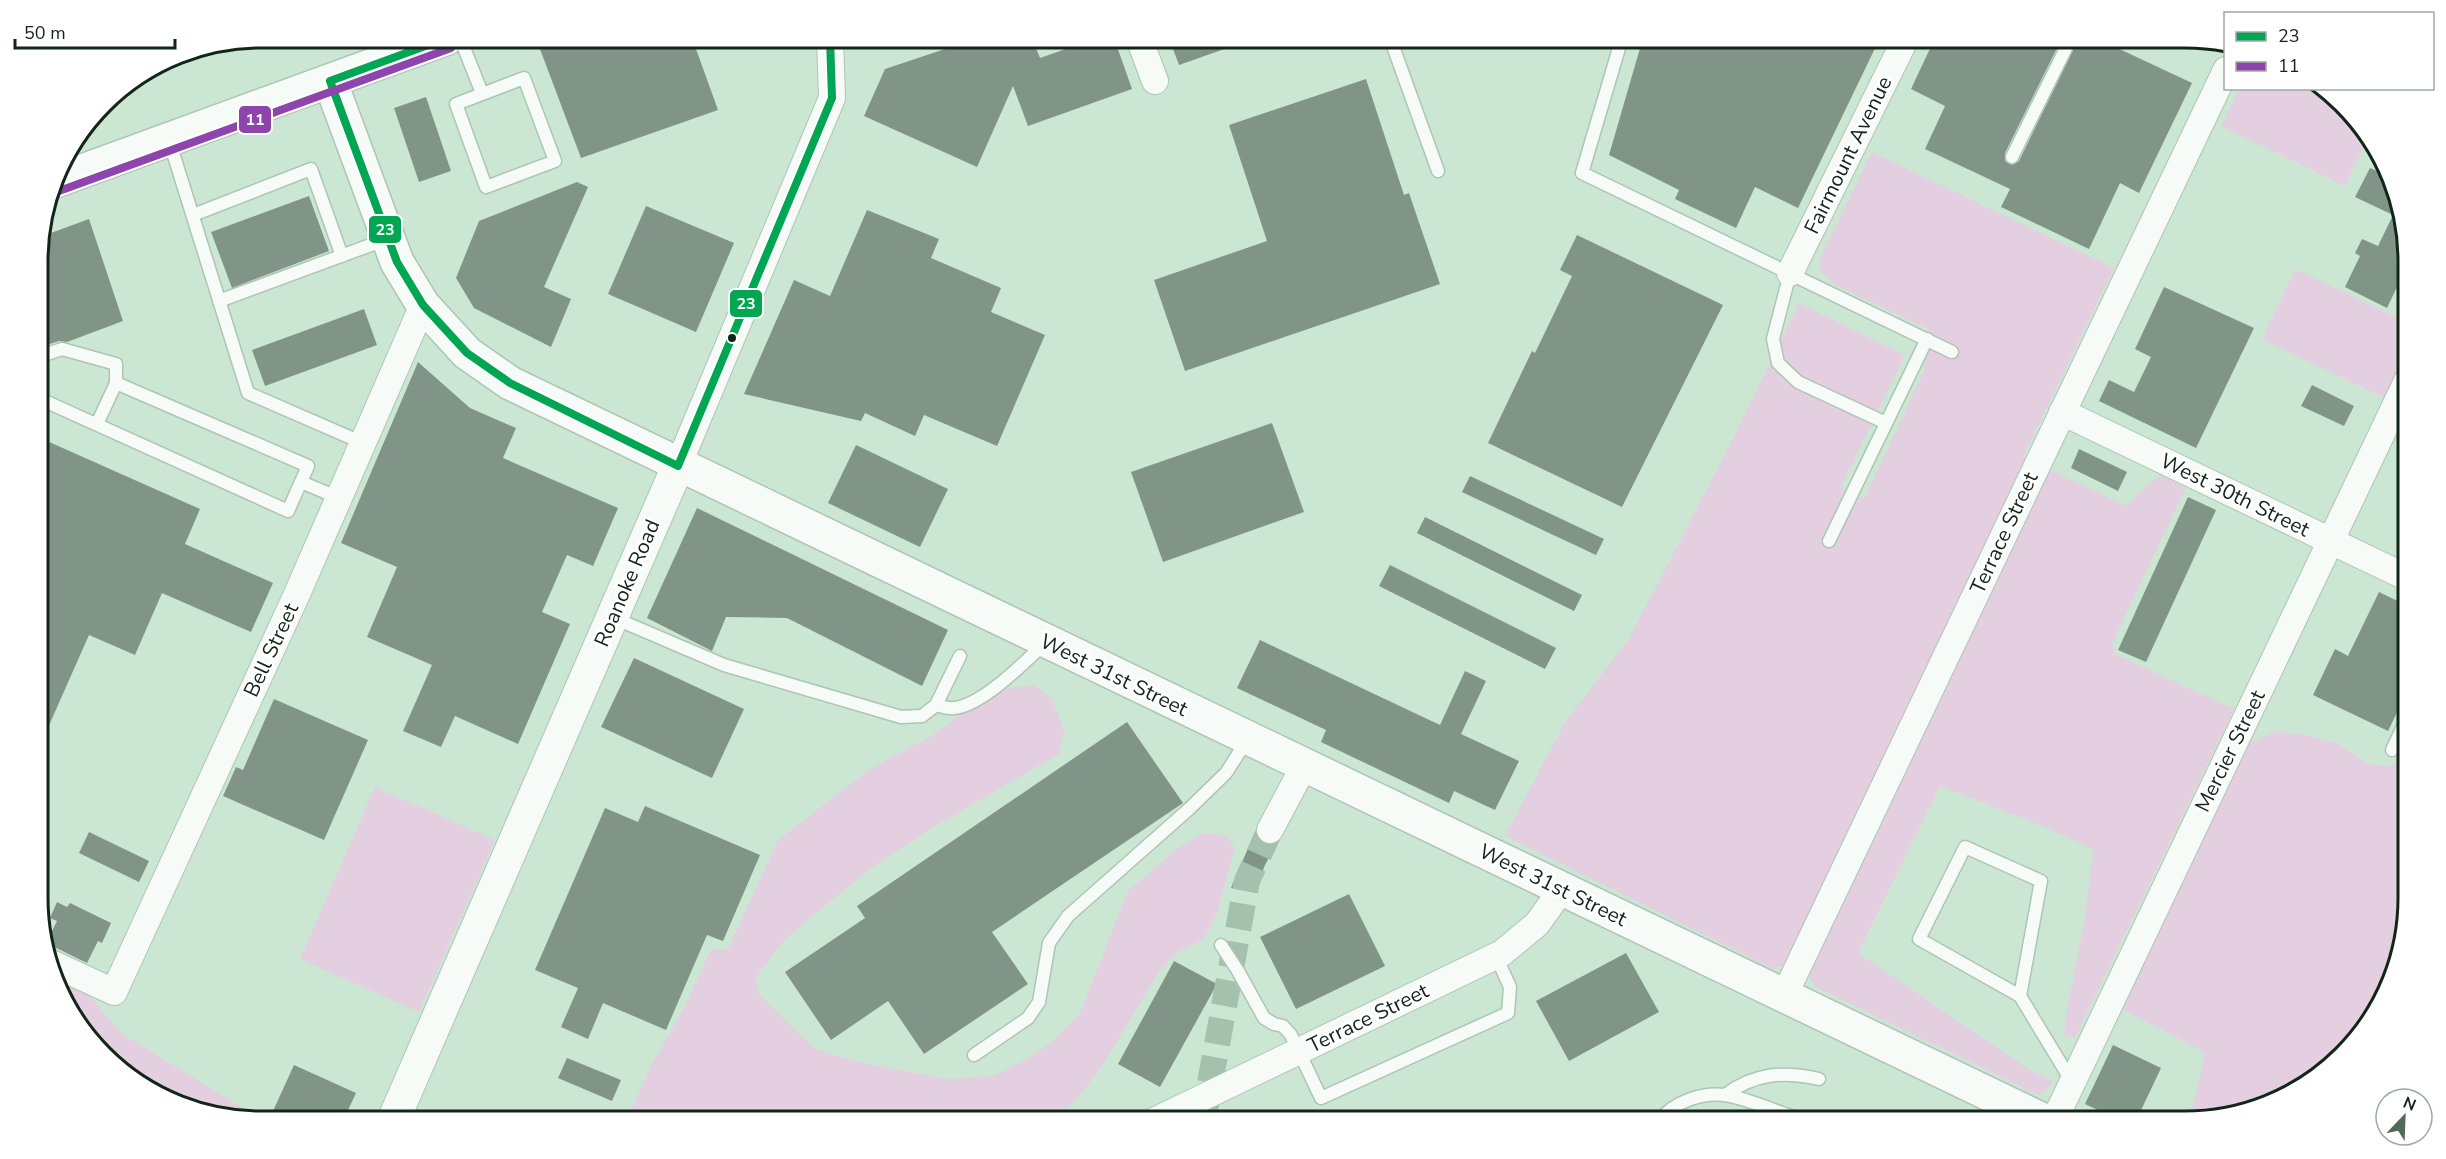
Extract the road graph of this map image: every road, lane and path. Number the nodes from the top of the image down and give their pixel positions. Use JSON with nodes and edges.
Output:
{"nodes":[{"id":1,"x":420,"y":48,"type":"edge"},
{"id":2,"x":464,"y":48,"type":"edge"},
{"id":3,"x":830,"y":48,"type":"edge"},
{"id":4,"x":1143,"y":48,"type":"edge"},
{"id":5,"x":1394,"y":48,"type":"edge"},
{"id":6,"x":1619,"y":48,"type":"edge"},
{"id":7,"x":1901,"y":48,"type":"edge"},
{"id":8,"x":2066,"y":48,"type":"edge"},
{"id":9,"x":2224,"y":74,"type":"edge"},
{"id":10,"x":330,"y":81,"type":"junction"},
{"id":11,"x":1155,"y":81,"type":"dead end"},
{"id":12,"x":482,"y":93,"type":"junction"},
{"id":13,"x":169,"y":139,"type":"junction"},
{"id":14,"x":2012,"y":157,"type":"dead end"},
{"id":15,"x":1438,"y":171,"type":"dead end"},
{"id":16,"x":65,"y":177,"type":"edge"},
{"id":17,"x":193,"y":214,"type":"junction"},
{"id":18,"x":388,"y":239,"type":"junction"},
{"id":19,"x":342,"y":256,"type":"junction"},
{"id":20,"x":1790,"y":273,"type":"junction"},
{"id":21,"x":219,"y":301,"type":"junction"},
{"id":22,"x":423,"y":305,"type":"junction"},
{"id":23,"x":1927,"y":339,"type":"junction"},
{"id":24,"x":1952,"y":352,"type":"dead end"},
{"id":25,"x":48,"y":354,"type":"edge"},
{"id":26,"x":116,"y":383,"type":"junction"},
{"id":27,"x":2398,"y":400,"type":"edge"},
{"id":28,"x":48,"y":402,"type":"edge"},
{"id":29,"x":2061,"y":412,"type":"junction"},
{"id":30,"x":1886,"y":423,"type":"junction"},
{"id":31,"x":97,"y":424,"type":"junction"},
{"id":32,"x":363,"y":443,"type":"junction"},
{"id":33,"x":678,"y":466,"type":"junction"},
{"id":34,"x":301,"y":482,"type":"junction"},
{"id":35,"x":339,"y":498,"type":"junction"},
{"id":36,"x":1829,"y":541,"type":"dead end"},
{"id":37,"x":2330,"y":541,"type":"junction"},
{"id":38,"x":2398,"y":573,"type":"edge"},
{"id":39,"x":612,"y":618,"type":"junction"},
{"id":40,"x":1046,"y":642,"type":"junction"},
{"id":41,"x":960,"y":656,"type":"dead end"},
{"id":42,"x":936,"y":705,"type":"junction"},
{"id":43,"x":2398,"y":737,"type":"edge"},
{"id":44,"x":1247,"y":739,"type":"junction"},
{"id":45,"x":2392,"y":750,"type":"dead end"},
{"id":46,"x":1304,"y":766,"type":"junction"},
{"id":47,"x":1270,"y":830,"type":"tunnel mouth"},
{"id":48,"x":1562,"y":890,"type":"junction"},
{"id":49,"x":1221,"y":945,"type":"dead end"},
{"id":50,"x":1496,"y":956,"type":"junction"},
{"id":51,"x":59,"y":967,"type":"edge"},
{"id":52,"x":1784,"y":996,"type":"junction"},
{"id":53,"x":2020,"y":996,"type":"junction"},
{"id":54,"x":1298,"y":1051,"type":"junction"},
{"id":55,"x":974,"y":1055,"type":"dead end"},
{"id":56,"x":1819,"y":1079,"type":"dead end"},
{"id":57,"x":2072,"y":1082,"type":"junction"},
{"id":58,"x":1725,"y":1095,"type":"junction"},
{"id":59,"x":397,"y":1111,"type":"edge"},
{"id":60,"x":1175,"y":1111,"type":"edge"},
{"id":61,"x":1671,"y":1111,"type":"edge"},
{"id":62,"x":1774,"y":1111,"type":"edge"},
{"id":63,"x":2024,"y":1111,"type":"edge"},
{"id":64,"x":2059,"y":1111,"type":"edge"}],
"edges":[{"from":1,"to":10,"type":"main road"},
{"from":2,"to":12,"type":"lane"},
{"from":3,"to":33,"type":"street","name":"Roanoke Road"},
{"from":4,"to":11,"type":"street"},
{"from":5,"to":15,"type":"lane"},
{"from":6,"to":20,"type":"lane"},
{"from":7,"to":20,"type":"street","name":"Fairmount Avenue"},
{"from":8,"to":14,"type":"lane"},
{"from":9,"to":29,"type":"street","name":"Terrace Street"},
{"from":10,"to":13,"type":"main road"},
{"from":10,"to":18,"type":"main road","name":"West 31st Street"},
{"from":12,"to":12,"type":"lane"},
{"from":13,"to":16,"type":"main road"},
{"from":13,"to":17,"type":"lane"},
{"from":17,"to":19,"type":"lane"},
{"from":17,"to":21,"type":"lane"},
{"from":18,"to":19,"type":"lane"},
{"from":18,"to":22,"type":"main road","name":"West 31st Street"},
{"from":19,"to":21,"type":"lane"},
{"from":20,"to":23,"type":"lane"},
{"from":20,"to":30,"type":"lane"},
{"from":21,"to":32,"type":"lane"},
{"from":22,"to":32,"type":"street","name":"Bell Street"},
{"from":22,"to":33,"type":"main road","name":"West 31st Street"},
{"from":23,"to":24,"type":"lane"},
{"from":23,"to":30,"type":"lane"},
{"from":25,"to":26,"type":"lane"},
{"from":26,"to":31,"type":"lane"},
{"from":26,"to":34,"type":"lane"},
{"from":27,"to":37,"type":"street","name":"Mercier Street"},
{"from":28,"to":31,"type":"lane"},
{"from":29,"to":37,"type":"street","name":"West 30th Street"},
{"from":29,"to":52,"type":"street","name":"Terrace Street"},
{"from":30,"to":36,"type":"lane"},
{"from":31,"to":34,"type":"lane"},
{"from":32,"to":35,"type":"street","name":"Bell Street"},
{"from":33,"to":39,"type":"street","name":"Roanoke Road"},
{"from":33,"to":40,"type":"main road","name":"West 31st Street"},
{"from":34,"to":35,"type":"lane"},
{"from":35,"to":51,"type":"street","name":"Bell Street"},
{"from":37,"to":38,"type":"street","name":"West 30th Street"},
{"from":37,"to":57,"type":"street","name":"Mercier Street"},
{"from":39,"to":42,"type":"lane"},
{"from":39,"to":59,"type":"street","name":"Roanoke Road"},
{"from":40,"to":42,"type":"lane"},
{"from":40,"to":44,"type":"main road","name":"West 31st Street"},
{"from":41,"to":42,"type":"lane"},
{"from":43,"to":45,"type":"lane"},
{"from":44,"to":46,"type":"main road","name":"West 31st Street"},
{"from":44,"to":55,"type":"lane"},
{"from":46,"to":47,"type":"street"},
{"from":46,"to":48,"type":"main road","name":"West 31st Street"},
{"from":48,"to":50,"type":"street","name":"Terrace Street"},
{"from":48,"to":52,"type":"main road","name":"West 31st Street"},
{"from":49,"to":54,"type":"lane"},
{"from":50,"to":54,"type":"street","name":"Terrace Street"},
{"from":50,"to":54,"type":"lane"},
{"from":52,"to":63,"type":"main road","name":"West 31st Street"},
{"from":53,"to":53,"type":"lane"},
{"from":53,"to":57,"type":"lane"},
{"from":54,"to":60,"type":"street","name":"Terrace Street"},
{"from":56,"to":58,"type":"lane"},
{"from":57,"to":64,"type":"street","name":"Mercier Street"},
{"from":58,"to":61,"type":"lane"},
{"from":58,"to":62,"type":"lane"}]}
